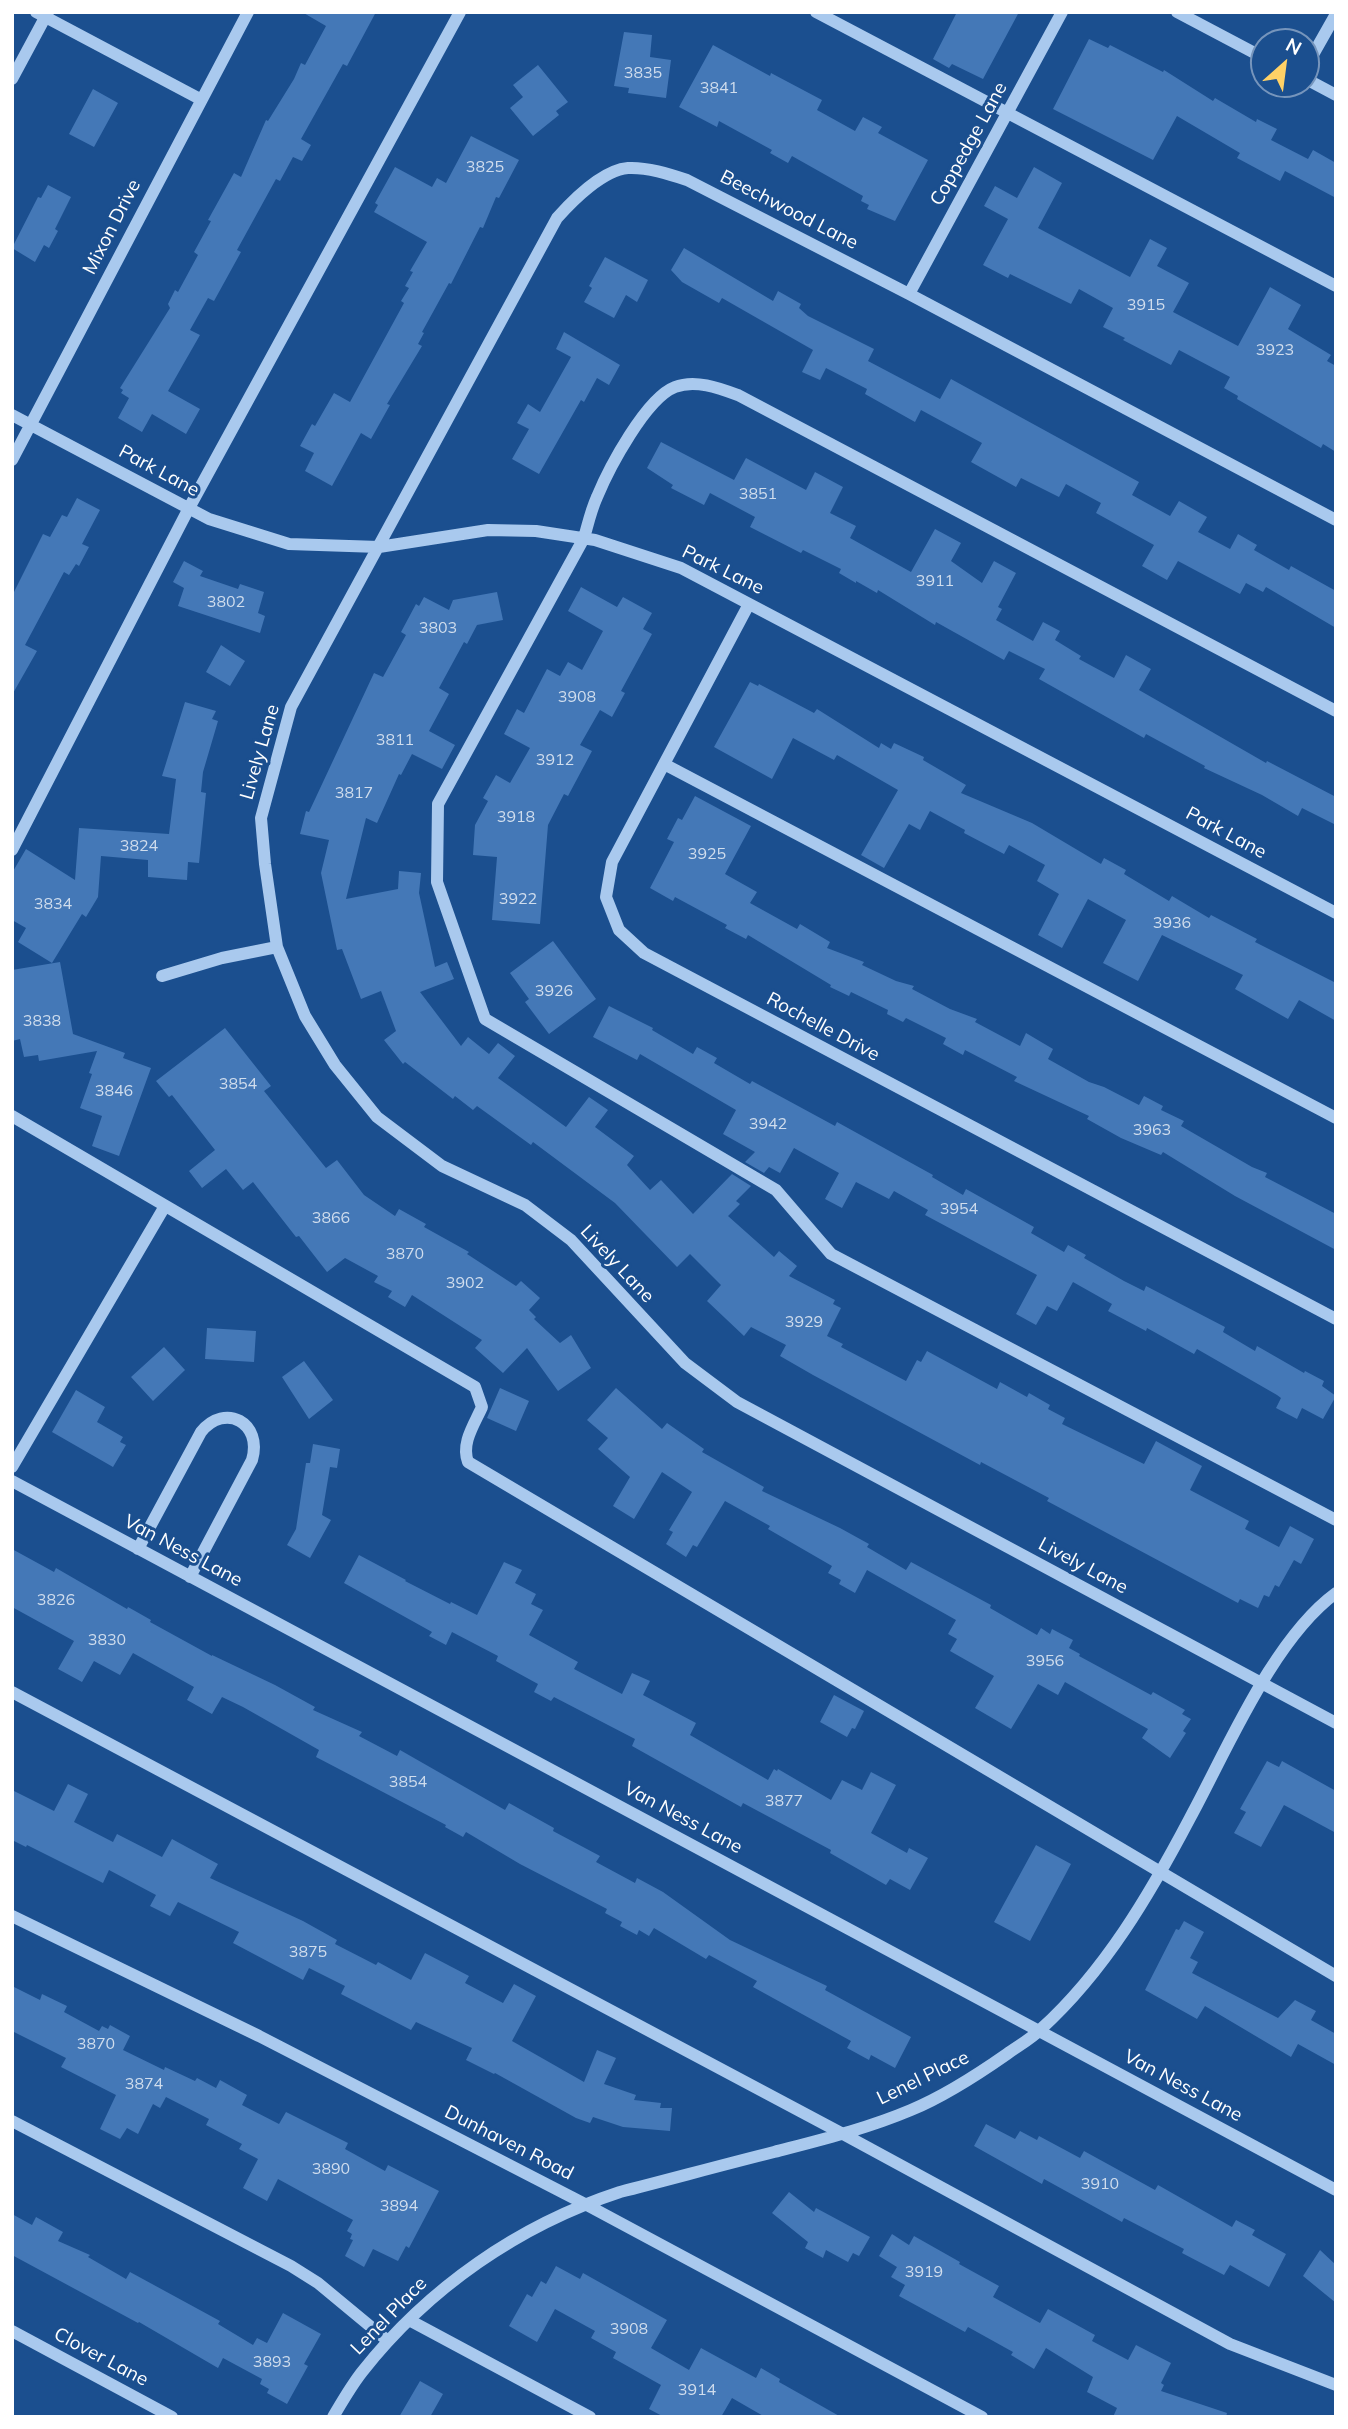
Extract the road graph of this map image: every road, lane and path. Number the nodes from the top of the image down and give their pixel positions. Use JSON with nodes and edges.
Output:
{"nodes":[{"id":1,"x":248,"y":12,"type":"edge"},
{"id":2,"x":460,"y":12,"type":"edge"},
{"id":3,"x":816,"y":12,"type":"edge"},
{"id":4,"x":1062,"y":12,"type":"edge"},
{"id":5,"x":1177,"y":12,"type":"edge"},
{"id":6,"x":43,"y":14,"type":"edge"},
{"id":7,"x":1336,"y":14,"type":"edge"},
{"id":8,"x":1320,"y":42,"type":"edge"},
{"id":9,"x":1250,"y":51,"type":"edge"},
{"id":10,"x":12,"y":79,"type":"edge"},
{"id":11,"x":1320,"y":86,"type":"edge"},
{"id":12,"x":1336,"y":95,"type":"edge"},
{"id":13,"x":200,"y":99,"type":"junction"},
{"id":14,"x":1007,"y":113,"type":"junction"},
{"id":15,"x":1336,"y":286,"type":"edge"},
{"id":16,"x":909,"y":294,"type":"junction"},
{"id":17,"x":12,"y":415,"type":"edge"},
{"id":18,"x":31,"y":425,"type":"junction"},
{"id":19,"x":12,"y":460,"type":"edge"},
{"id":20,"x":189,"y":508,"type":"junction"},
{"id":21,"x":1336,"y":520,"type":"edge"},
{"id":22,"x":584,"y":538,"type":"junction"},
{"id":23,"x":379,"y":547,"type":"junction"},
{"id":24,"x":749,"y":604,"type":"junction"},
{"id":25,"x":1336,"y":710,"type":"edge"},
{"id":26,"x":664,"y":764,"type":"junction"},
{"id":27,"x":12,"y":850,"type":"edge"},
{"id":28,"x":1336,"y":913,"type":"edge"},
{"id":29,"x":277,"y":947,"type":"junction"},
{"id":30,"x":162,"y":976,"type":"dead end"},
{"id":31,"x":12,"y":1116,"type":"edge"},
{"id":32,"x":1336,"y":1118,"type":"edge"},
{"id":33,"x":165,"y":1206,"type":"junction"},
{"id":34,"x":1336,"y":1319,"type":"edge"},
{"id":35,"x":12,"y":1467,"type":"edge"},
{"id":36,"x":12,"y":1481,"type":"edge"},
{"id":37,"x":1336,"y":1520,"type":"edge"},
{"id":38,"x":138,"y":1549,"type":"junction"},
{"id":39,"x":190,"y":1577,"type":"junction"},
{"id":40,"x":1336,"y":1593,"type":"edge"},
{"id":41,"x":1261,"y":1683,"type":"junction"},
{"id":42,"x":12,"y":1692,"type":"edge"},
{"id":43,"x":1336,"y":1723,"type":"edge"},
{"id":44,"x":1162,"y":1872,"type":"junction"},
{"id":45,"x":12,"y":1916,"type":"edge"},
{"id":46,"x":1336,"y":1976,"type":"edge"},
{"id":47,"x":1040,"y":2030,"type":"junction"},
{"id":48,"x":12,"y":2121,"type":"edge"},
{"id":49,"x":843,"y":2134,"type":"junction"},
{"id":50,"x":1336,"y":2190,"type":"edge"},
{"id":51,"x":585,"y":2204,"type":"junction"},
{"id":52,"x":409,"y":2320,"type":"junction"},
{"id":53,"x":12,"y":2331,"type":"edge"},
{"id":54,"x":388,"y":2342,"type":"junction"},
{"id":55,"x":1336,"y":2385,"type":"edge"},
{"id":56,"x":172,"y":2417,"type":"edge"},
{"id":57,"x":332,"y":2417,"type":"edge"},
{"id":58,"x":590,"y":2417,"type":"edge"},
{"id":59,"x":982,"y":2417,"type":"edge"}],
"edges":[{"from":1,"to":13,"type":"street","name":"Mixon Drive"},
{"from":2,"to":20,"type":"street"},
{"from":3,"to":14,"type":"street"},
{"from":4,"to":14,"type":"street","name":"Coppedge Lane"},
{"from":5,"to":9,"type":"street"},
{"from":6,"to":10,"type":"street"},
{"from":6,"to":13,"type":"street"},
{"from":7,"to":8,"type":"street"},
{"from":11,"to":12,"type":"street"},
{"from":13,"to":18,"type":"street","name":"Mixon Drive"},
{"from":14,"to":15,"type":"street"},
{"from":14,"to":16,"type":"street","name":"Coppedge Lane"},
{"from":16,"to":21,"type":"street","name":"Beechwood Lane"},
{"from":16,"to":23,"type":"street","name":"Beechwood Lane"},
{"from":17,"to":18,"type":"street","name":"Park Lane"},
{"from":18,"to":19,"type":"street","name":"Mixon Drive"},
{"from":18,"to":20,"type":"street","name":"Park Lane"},
{"from":20,"to":23,"type":"street","name":"Park Lane"},
{"from":20,"to":27,"type":"street"},
{"from":22,"to":23,"type":"street","name":"Park Lane"},
{"from":22,"to":24,"type":"street","name":"Park Lane"},
{"from":22,"to":25,"type":"street"},
{"from":22,"to":37,"type":"street"},
{"from":23,"to":29,"type":"street","name":"Lively Lane"},
{"from":24,"to":26,"type":"street","name":"Rochelle Drive"},
{"from":24,"to":28,"type":"street","name":"Park Lane"},
{"from":26,"to":32,"type":"street"},
{"from":26,"to":34,"type":"street","name":"Rochelle Drive"},
{"from":29,"to":30,"type":"street"},
{"from":29,"to":41,"type":"street","name":"Lively Lane"},
{"from":31,"to":33,"type":"street"},
{"from":33,"to":35,"type":"street"},
{"from":33,"to":44,"type":"street"},
{"from":36,"to":38,"type":"street","name":"Van Ness Lane"},
{"from":38,"to":39,"type":"street","name":"Van Ness Lane"},
{"from":38,"to":39,"type":"street"},
{"from":39,"to":47,"type":"street","name":"Van Ness Lane"},
{"from":40,"to":41,"type":"street","name":"Lenel Place"},
{"from":41,"to":43,"type":"street","name":"Lively Lane"},
{"from":41,"to":44,"type":"street","name":"Lenel Place"},
{"from":42,"to":49,"type":"street"},
{"from":44,"to":46,"type":"street"},
{"from":44,"to":47,"type":"street","name":"Lenel Place"},
{"from":45,"to":51,"type":"street","name":"Dunhaven Road"},
{"from":47,"to":49,"type":"street","name":"Lenel Place"},
{"from":47,"to":50,"type":"street","name":"Van Ness Lane"},
{"from":48,"to":54,"type":"street"},
{"from":49,"to":51,"type":"street","name":"Lenel Place"},
{"from":49,"to":55,"type":"street"},
{"from":51,"to":52,"type":"street","name":"Lenel Place"},
{"from":51,"to":59,"type":"street","name":"Dunhaven Road"},
{"from":52,"to":54,"type":"street","name":"Lenel Place"},
{"from":52,"to":58,"type":"street"},
{"from":53,"to":56,"type":"street","name":"Clover Lane"},
{"from":54,"to":57,"type":"street","name":"Lenel Place"}]}
